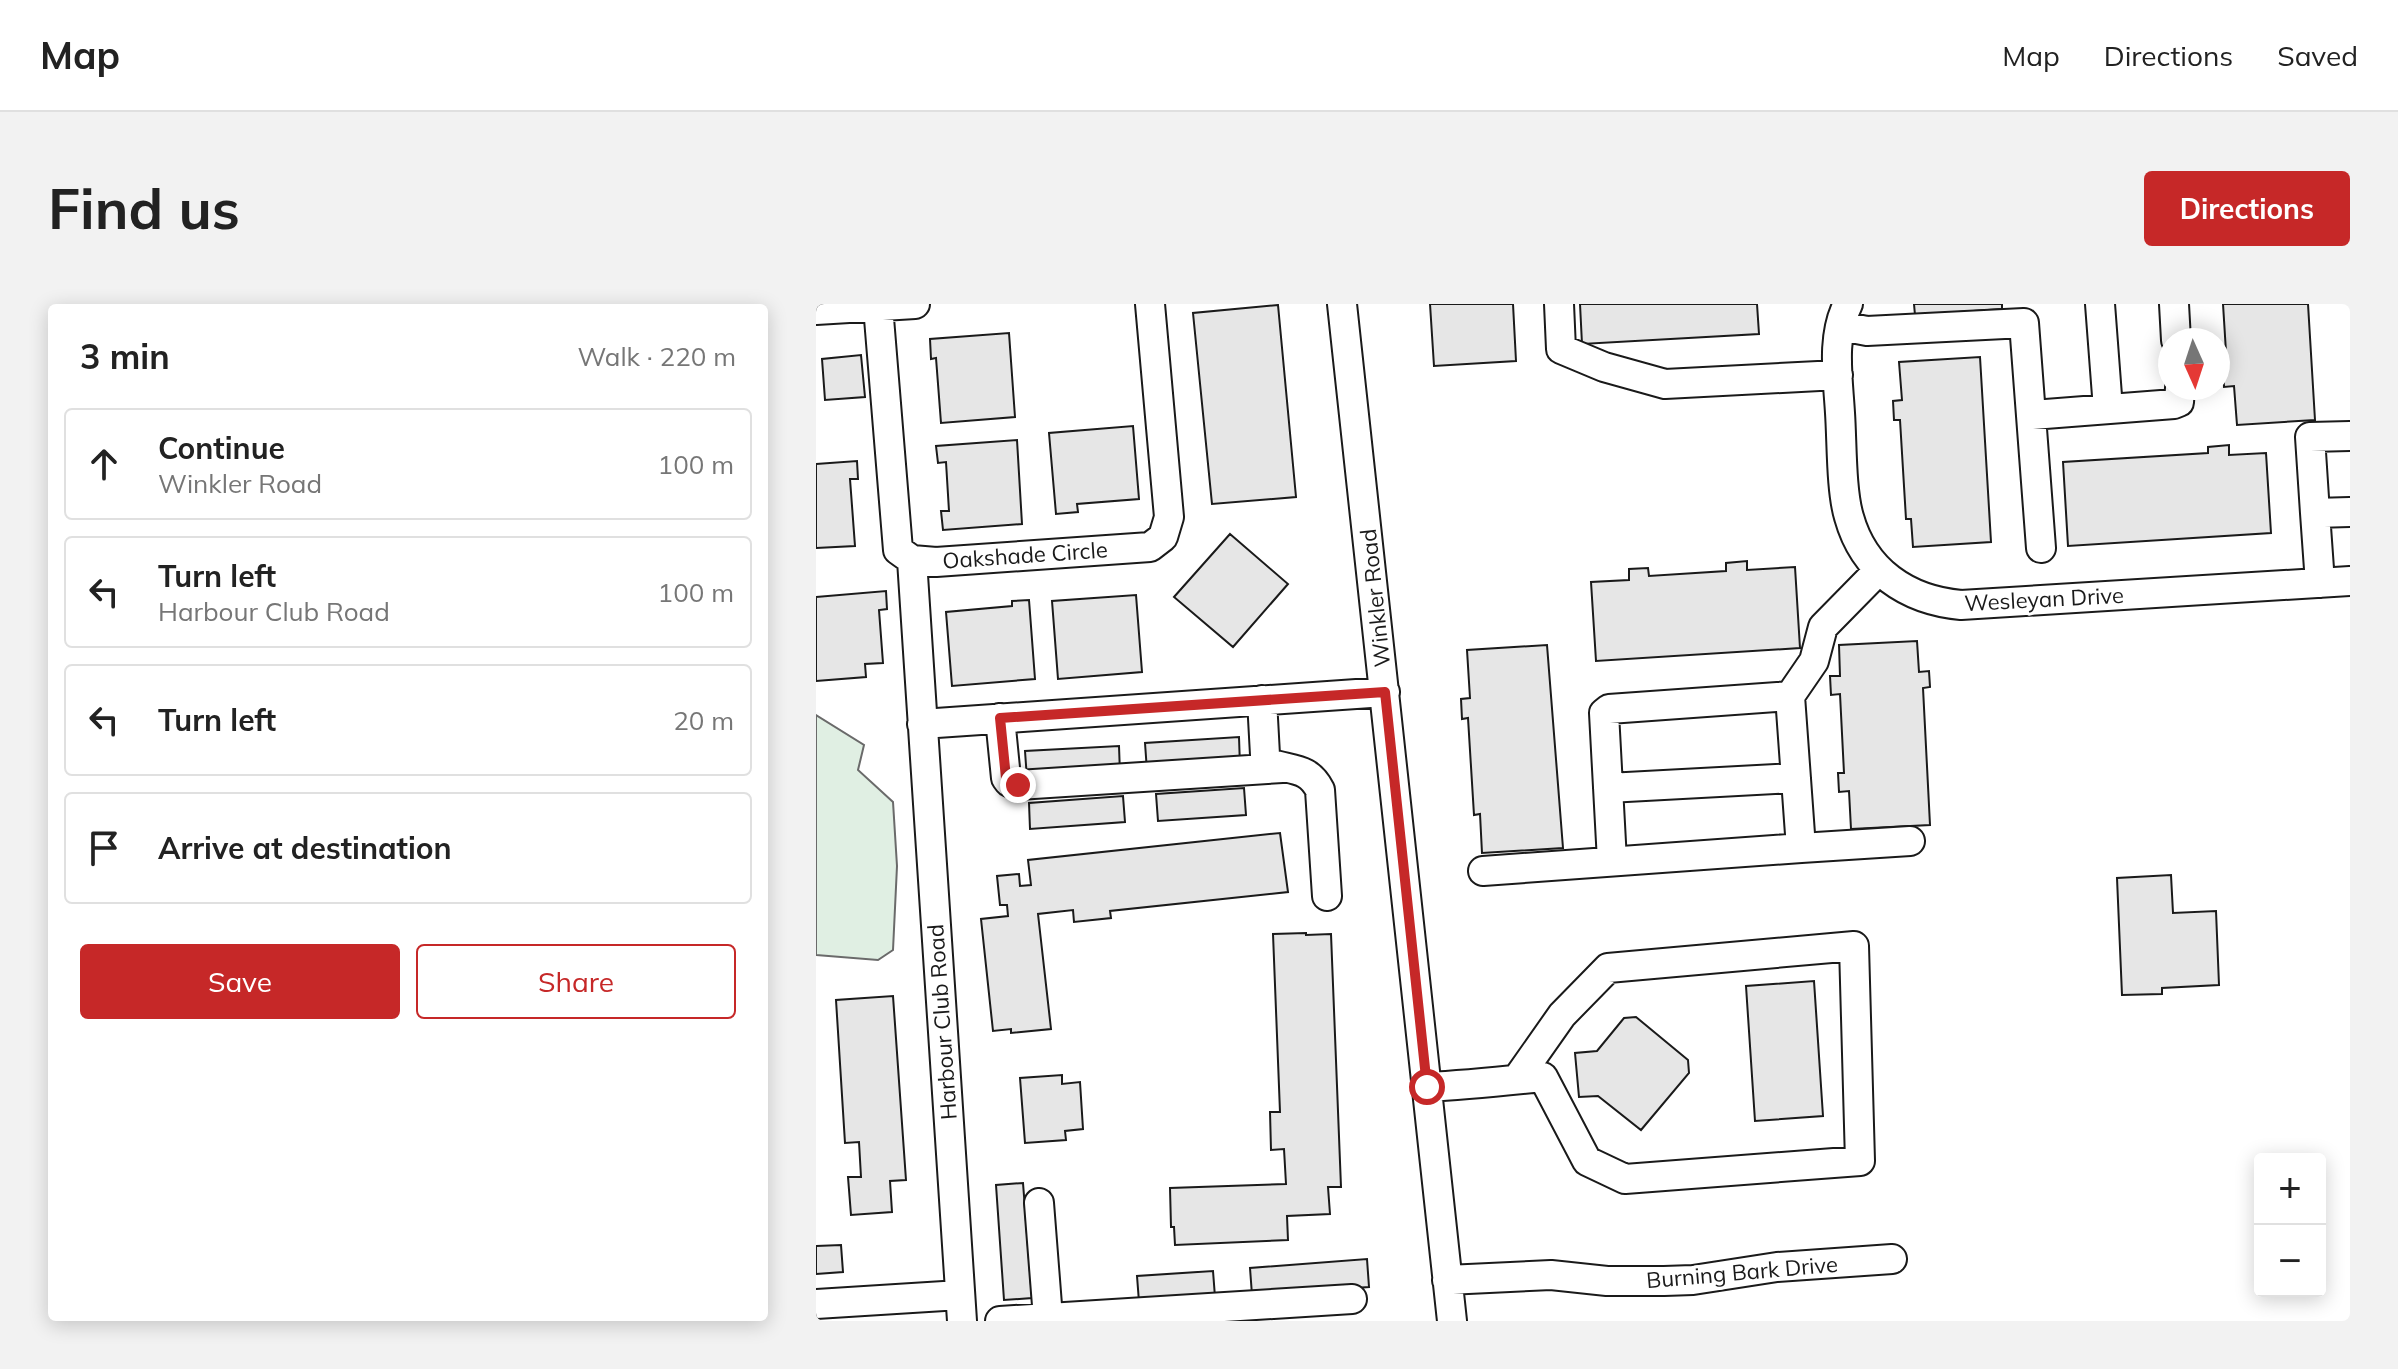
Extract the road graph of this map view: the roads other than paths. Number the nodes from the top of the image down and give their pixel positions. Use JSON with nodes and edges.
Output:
{"nodes":[{"id":1,"x":915,"y":304,"type":"edge"},
{"id":2,"x":1150,"y":304,"type":"edge"},
{"id":3,"x":1342,"y":304,"type":"edge"},
{"id":4,"x":1559,"y":304,"type":"edge"},
{"id":5,"x":2100,"y":304,"type":"edge"},
{"id":6,"x":2174,"y":304,"type":"edge"},
{"id":7,"x":878,"y":306,"type":"junction"},
{"id":8,"x":816,"y":310,"type":"edge"},
{"id":9,"x":1843,"y":311,"type":"edge"},
{"id":10,"x":2024,"y":314,"type":"edge"},
{"id":11,"x":2175,"y":328,"type":"edge"},
{"id":12,"x":1838,"y":375,"type":"junction"},
{"id":13,"x":2179,"y":400,"type":"edge"},
{"id":14,"x":2108,"y":409,"type":"junction"},
{"id":15,"x":2032,"y":415,"type":"junction"},
{"id":16,"x":2350,"y":436,"type":"edge"},
{"id":17,"x":2350,"y":512,"type":"edge"},
{"id":18,"x":2315,"y":513,"type":"junction"},
{"id":19,"x":2041,"y":548,"type":"dead end"},
{"id":20,"x":912,"y":560,"type":"junction"},
{"id":21,"x":1878,"y":571,"type":"junction"},
{"id":22,"x":2350,"y":581,"type":"edge"},
{"id":23,"x":2320,"y":583,"type":"junction"},
{"id":24,"x":1385,"y":692,"type":"junction"},
{"id":25,"x":1790,"y":696,"type":"junction"},
{"id":26,"x":1262,"y":700,"type":"junction"},
{"id":27,"x":1000,"y":718,"type":"junction"},
{"id":28,"x":922,"y":724,"type":"junction"},
{"id":29,"x":1282,"y":768,"type":"junction"},
{"id":30,"x":1796,"y":778,"type":"junction"},
{"id":31,"x":1608,"y":788,"type":"junction"},
{"id":32,"x":1910,"y":841,"type":"dead end"},
{"id":33,"x":1801,"y":848,"type":"junction"},
{"id":34,"x":1612,"y":861,"type":"junction"},
{"id":35,"x":1483,"y":871,"type":"dead end"},
{"id":36,"x":1327,"y":896,"type":"dead end"},
{"id":37,"x":1517,"y":1079,"type":"junction"},
{"id":38,"x":1427,"y":1087,"type":"junction"},
{"id":39,"x":1039,"y":1203,"type":"dead end"},
{"id":40,"x":1892,"y":1259,"type":"dead end"},
{"id":41,"x":1447,"y":1280,"type":"junction"},
{"id":42,"x":1352,"y":1299,"type":"dead end"},
{"id":43,"x":816,"y":1304,"type":"edge"},
{"id":44,"x":961,"y":1308,"type":"edge"},
{"id":45,"x":1048,"y":1318,"type":"junction"},
{"id":46,"x":1000,"y":1321,"type":"edge"},
{"id":47,"x":1452,"y":1321,"type":"edge"}],
"edges":[{"from":1,"to":7,"type":"street"},
{"from":2,"to":20,"type":"street","name":"Oakshade Circle"},
{"from":3,"to":24,"type":"street","name":"Winkler Road"},
{"from":4,"to":12,"type":"street"},
{"from":5,"to":14,"type":"street"},
{"from":6,"to":11,"type":"street"},
{"from":7,"to":8,"type":"street"},
{"from":7,"to":20,"type":"street","name":"Oakshade Circle"},
{"from":9,"to":10,"type":"street"},
{"from":9,"to":12,"type":"street","name":"Wesleyan Drive"},
{"from":10,"to":15,"type":"street"},
{"from":12,"to":21,"type":"street","name":"Wesleyan Drive"},
{"from":13,"to":14,"type":"street"},
{"from":14,"to":15,"type":"street"},
{"from":15,"to":19,"type":"street"},
{"from":16,"to":18,"type":"street"},
{"from":17,"to":18,"type":"street"},
{"from":18,"to":23,"type":"street"},
{"from":20,"to":28,"type":"street","name":"Harbour Club Road"},
{"from":21,"to":23,"type":"street","name":"Wesleyan Drive"},
{"from":21,"to":25,"type":"street"},
{"from":22,"to":23,"type":"street","name":"Wesleyan Drive"},
{"from":24,"to":26,"type":"street"},
{"from":24,"to":38,"type":"street","name":"Winkler Road"},
{"from":25,"to":30,"type":"street"},
{"from":25,"to":31,"type":"street"},
{"from":26,"to":27,"type":"street"},
{"from":26,"to":29,"type":"street"},
{"from":27,"to":28,"type":"street"},
{"from":27,"to":29,"type":"street"},
{"from":28,"to":44,"type":"street","name":"Harbour Club Road"},
{"from":29,"to":36,"type":"street"},
{"from":30,"to":31,"type":"street"},
{"from":30,"to":33,"type":"street"},
{"from":31,"to":34,"type":"street"},
{"from":32,"to":33,"type":"street"},
{"from":33,"to":34,"type":"street"},
{"from":34,"to":35,"type":"street"},
{"from":37,"to":37,"type":"street"},
{"from":37,"to":38,"type":"street"},
{"from":38,"to":41,"type":"street","name":"Winkler Road"},
{"from":39,"to":45,"type":"street"},
{"from":40,"to":41,"type":"street","name":"Burning Bark Drive"},
{"from":41,"to":47,"type":"street","name":"Winkler Road"},
{"from":42,"to":45,"type":"street"},
{"from":43,"to":44,"type":"street"},
{"from":45,"to":46,"type":"street"}]}
